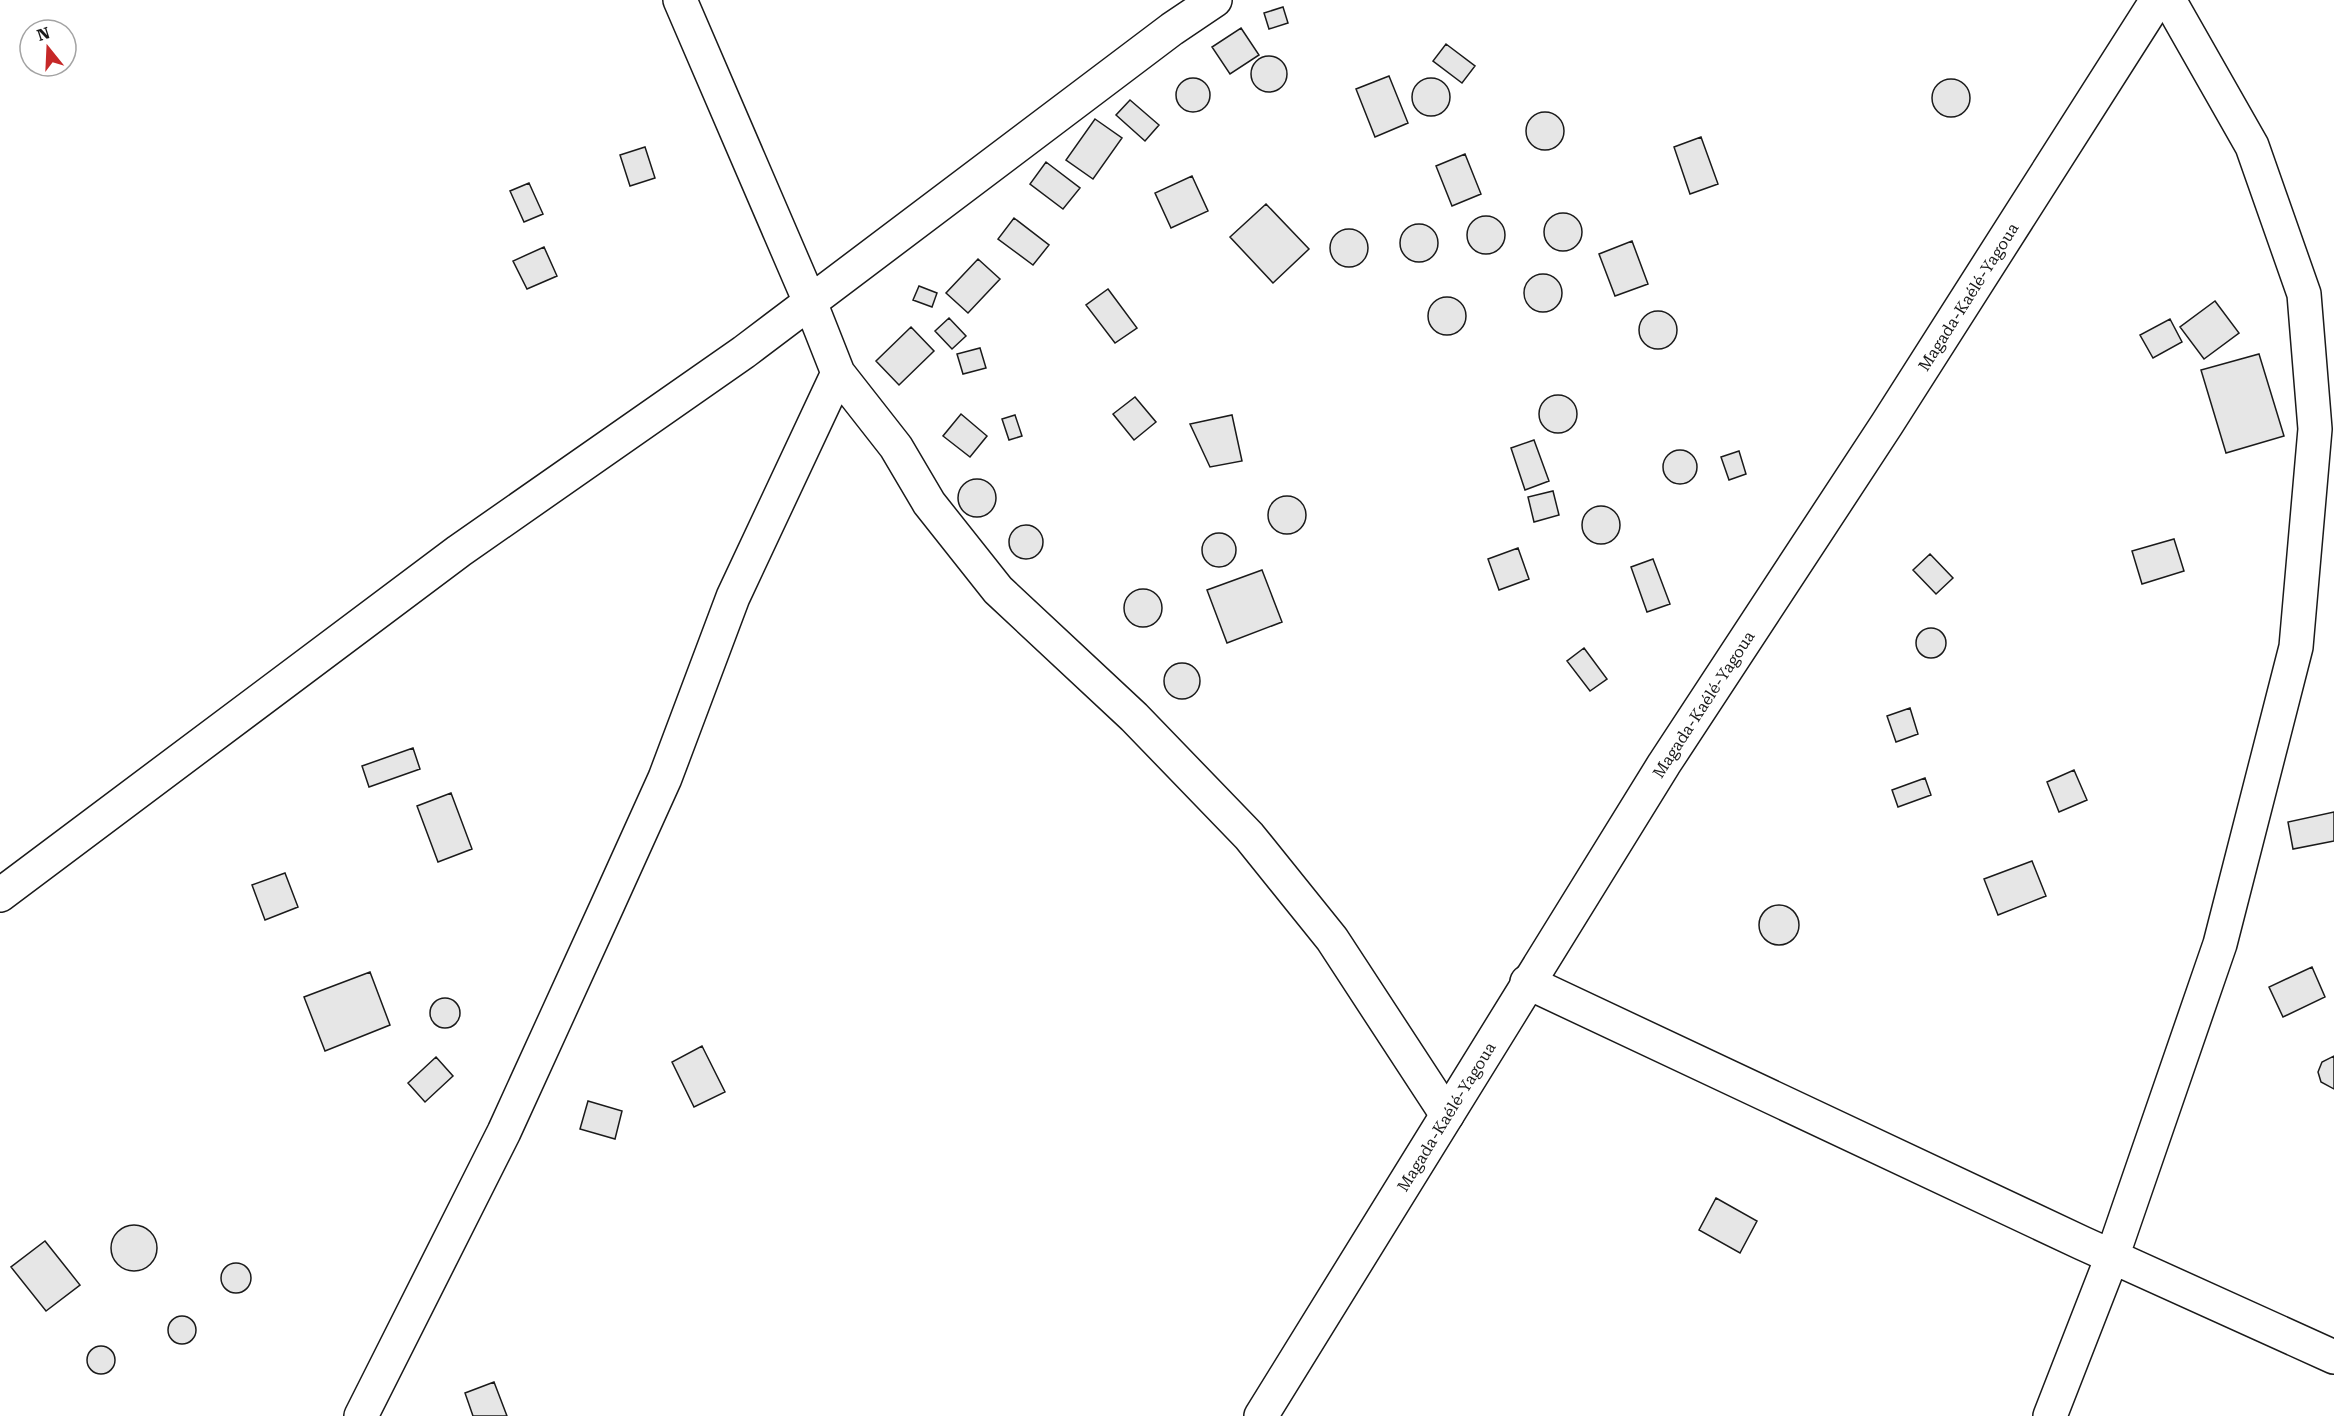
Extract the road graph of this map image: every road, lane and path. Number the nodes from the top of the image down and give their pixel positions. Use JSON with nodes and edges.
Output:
{"nodes":[{"id":1,"x":680,"y":0,"type":"edge"},
{"id":2,"x":1215,"y":0,"type":"edge"},
{"id":3,"x":2157,"y":0,"type":"edge"},
{"id":4,"x":2169,"y":0,"type":"edge"},
{"id":5,"x":810,"y":302,"type":"junction"},
{"id":6,"x":838,"y":373,"type":"junction"},
{"id":7,"x":0,"y":895,"type":"edge"},
{"id":8,"x":1527,"y":982,"type":"junction"},
{"id":9,"x":1447,"y":1115,"type":"junction"},
{"id":10,"x":2112,"y":1257,"type":"junction"},
{"id":11,"x":2334,"y":1357,"type":"edge"},
{"id":12,"x":362,"y":1416,"type":"edge"},
{"id":13,"x":1261,"y":1416,"type":"edge"},
{"id":14,"x":2050,"y":1416,"type":"edge"}],
"edges":[{"from":1,"to":5,"type":"main road"},
{"from":2,"to":5,"type":"main road"},
{"from":3,"to":8,"type":"main road","name":"Magada-Kaélé-Yagoua"},
{"from":4,"to":10,"type":"main road"},
{"from":5,"to":6,"type":"main road"},
{"from":5,"to":7,"type":"main road"},
{"from":6,"to":9,"type":"main road"},
{"from":6,"to":12,"type":"main road"},
{"from":8,"to":9,"type":"main road","name":"Magada-Kaélé-Yagoua"},
{"from":8,"to":10,"type":"main road"},
{"from":9,"to":13,"type":"main road","name":"Magada-Kaélé-Yagoua"},
{"from":10,"to":11,"type":"main road"},
{"from":10,"to":14,"type":"main road"}]}
